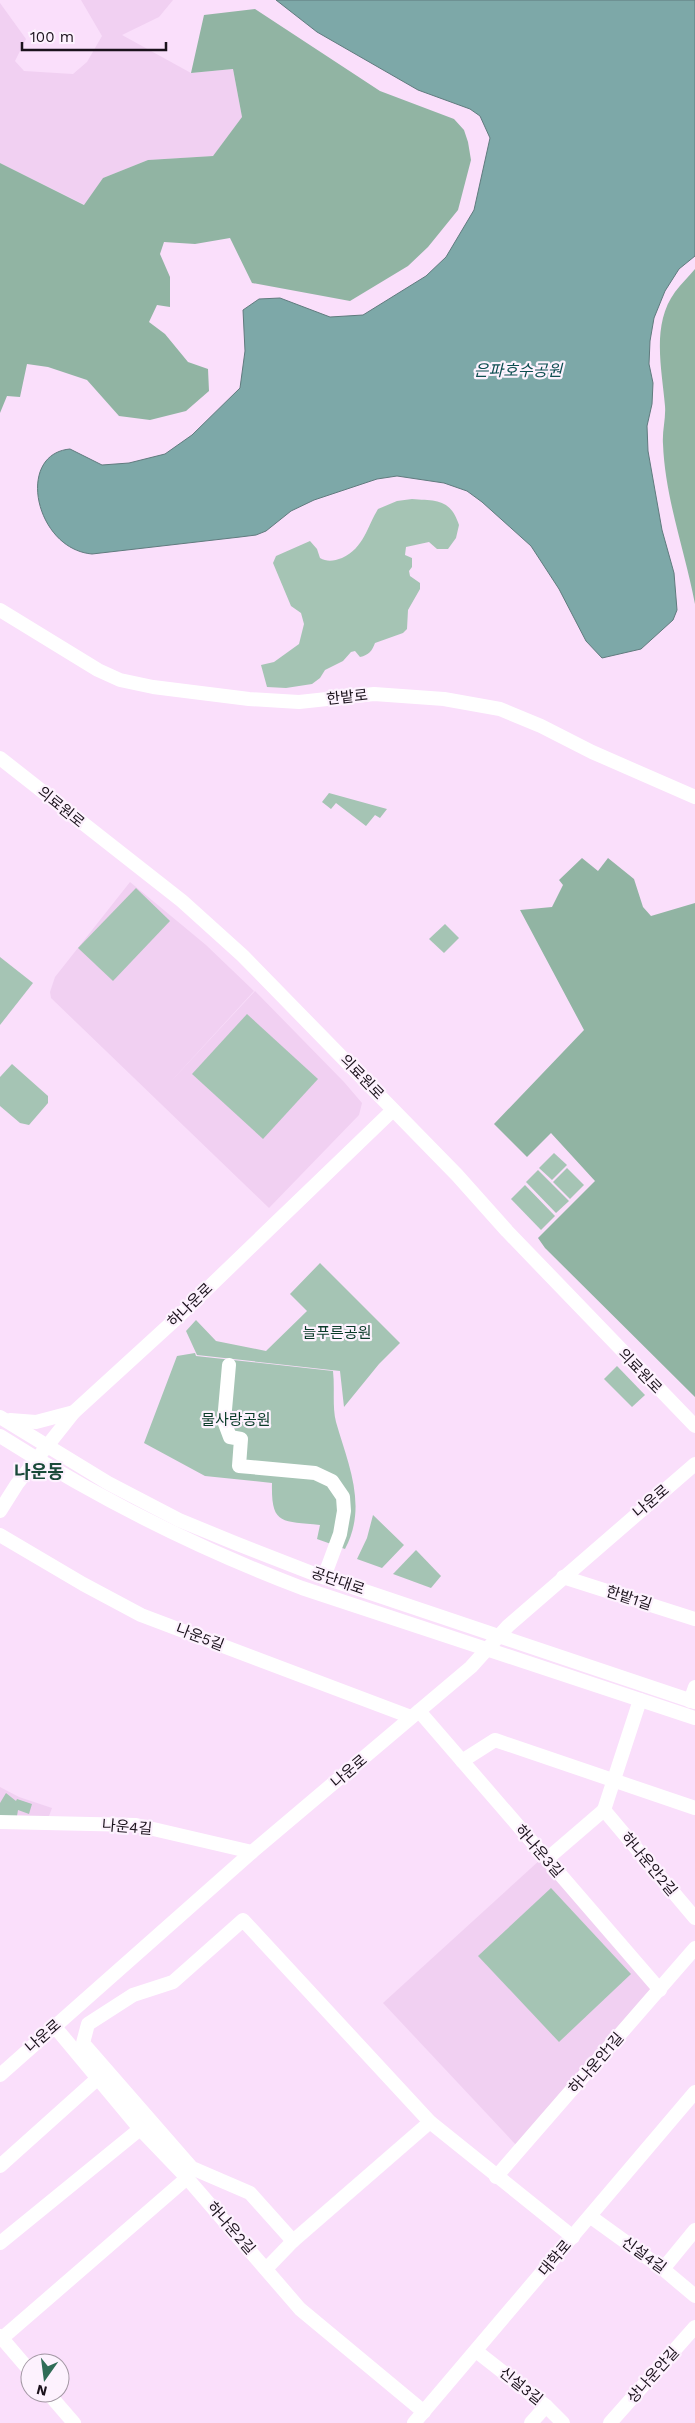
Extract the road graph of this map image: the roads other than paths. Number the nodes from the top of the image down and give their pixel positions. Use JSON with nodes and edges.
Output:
{"nodes":[{"id":1,"x":0,"y":610,"type":"edge"},
{"id":2,"x":0,"y":758,"type":"edge"},
{"id":3,"x":695,"y":797,"type":"edge"},
{"id":4,"x":393,"y":1110,"type":"junction"},
{"id":5,"x":229,"y":1365,"type":"dead end"},
{"id":6,"x":74,"y":1412,"type":"junction"},
{"id":7,"x":0,"y":1417,"type":"edge"},
{"id":8,"x":695,"y":1426,"type":"edge"},
{"id":9,"x":0,"y":1436,"type":"edge"},
{"id":10,"x":48,"y":1446,"type":"junction"},
{"id":11,"x":37,"y":1460,"type":"junction"},
{"id":12,"x":695,"y":1464,"type":"edge"},
{"id":13,"x":0,"y":1511,"type":"edge"},
{"id":14,"x":0,"y":1535,"type":"edge"},
{"id":15,"x":563,"y":1576,"type":"junction"},
{"id":16,"x":324,"y":1577,"type":"junction"},
{"id":17,"x":695,"y":1619,"type":"edge"},
{"id":18,"x":497,"y":1636,"type":"junction"},
{"id":19,"x":487,"y":1649,"type":"junction"},
{"id":20,"x":695,"y":1687,"type":"edge"},
{"id":21,"x":640,"y":1700,"type":"junction"},
{"id":22,"x":693,"y":1702,"type":"edge"},
{"id":23,"x":415,"y":1714,"type":"junction"},
{"id":24,"x":695,"y":1718,"type":"edge"},
{"id":25,"x":462,"y":1761,"type":"junction"},
{"id":26,"x":613,"y":1780,"type":"junction"},
{"id":27,"x":695,"y":1808,"type":"edge"},
{"id":28,"x":604,"y":1810,"type":"junction"},
{"id":29,"x":0,"y":1822,"type":"edge"},
{"id":30,"x":252,"y":1852,"type":"junction"},
{"id":31,"x":546,"y":1860,"type":"junction"},
{"id":32,"x":695,"y":1918,"type":"edge"},
{"id":33,"x":695,"y":1948,"type":"edge"},
{"id":34,"x":660,"y":1990,"type":"junction"},
{"id":35,"x":54,"y":2027,"type":"junction"},
{"id":36,"x":0,"y":2075,"type":"edge"},
{"id":37,"x":97,"y":2079,"type":"junction"},
{"id":38,"x":695,"y":2092,"type":"edge"},
{"id":39,"x":430,"y":2122,"type":"junction"},
{"id":40,"x":140,"y":2129,"type":"junction"},
{"id":41,"x":0,"y":2166,"type":"edge"},
{"id":42,"x":496,"y":2177,"type":"junction"},
{"id":43,"x":187,"y":2178,"type":"junction"},
{"id":44,"x":591,"y":2217,"type":"junction"},
{"id":45,"x":695,"y":2230,"type":"edge"},
{"id":46,"x":573,"y":2237,"type":"junction"},
{"id":47,"x":293,"y":2241,"type":"junction"},
{"id":48,"x":0,"y":2243,"type":"edge"},
{"id":49,"x":266,"y":2268,"type":"junction"},
{"id":50,"x":663,"y":2269,"type":"junction"},
{"id":51,"x":695,"y":2296,"type":"edge"},
{"id":52,"x":695,"y":2328,"type":"edge"},
{"id":53,"x":1,"y":2338,"type":"edge"},
{"id":54,"x":476,"y":2350,"type":"junction"},
{"id":55,"x":20,"y":2360,"type":"edge"},
{"id":56,"x":57,"y":2403,"type":"edge"},
{"id":57,"x":546,"y":2406,"type":"junction"},
{"id":58,"x":419,"y":2418,"type":"edge"},
{"id":59,"x":74,"y":2423,"type":"edge"},
{"id":60,"x":531,"y":2423,"type":"edge"},
{"id":61,"x":563,"y":2423,"type":"edge"},
{"id":62,"x":610,"y":2423,"type":"edge"}],
"edges":[{"from":1,"to":3,"type":"street","name":"한밭로"},
{"from":2,"to":4,"type":"street","name":"의료원로"},
{"from":4,"to":6,"type":"street","name":"하나운로"},
{"from":4,"to":8,"type":"street","name":"의료원로"},
{"from":5,"to":16,"type":"street"},
{"from":6,"to":7,"type":"street"},
{"from":6,"to":10,"type":"street","name":"하나운로"},
{"from":7,"to":10,"type":"street","name":"공단대로"},
{"from":9,"to":11,"type":"street","name":"공단대로"},
{"from":10,"to":11,"type":"street","name":"하나운로"},
{"from":10,"to":16,"type":"street","name":"공단대로"},
{"from":11,"to":13,"type":"street","name":"하나운로"},
{"from":11,"to":19,"type":"street","name":"공단대로"},
{"from":12,"to":15,"type":"street","name":"나운로"},
{"from":14,"to":23,"type":"street","name":"나운5길"},
{"from":15,"to":17,"type":"street","name":"한밭1길"},
{"from":15,"to":18,"type":"street","name":"나운로"},
{"from":16,"to":18,"type":"street","name":"공단대로"},
{"from":18,"to":19,"type":"street","name":"나운로"},
{"from":18,"to":22,"type":"street","name":"공단대로"},
{"from":19,"to":21,"type":"street","name":"공단대로"},
{"from":19,"to":23,"type":"street","name":"나운로"},
{"from":20,"to":22,"type":"street"},
{"from":21,"to":24,"type":"street","name":"공단대로"},
{"from":21,"to":26,"type":"street"},
{"from":23,"to":25,"type":"street","name":"하나운3길"},
{"from":23,"to":30,"type":"street","name":"나운로"},
{"from":25,"to":26,"type":"street"},
{"from":25,"to":31,"type":"street","name":"하나운3길"},
{"from":26,"to":27,"type":"street"},
{"from":26,"to":28,"type":"street"},
{"from":28,"to":31,"type":"street"},
{"from":28,"to":32,"type":"street","name":"하나운안2길"},
{"from":29,"to":30,"type":"street","name":"나운4길"},
{"from":30,"to":35,"type":"street","name":"나운로"},
{"from":31,"to":34,"type":"street","name":"하나운3길"},
{"from":33,"to":34,"type":"street","name":"하나운안1길"},
{"from":34,"to":42,"type":"street","name":"하나운안1길"},
{"from":35,"to":36,"type":"street","name":"나운로"},
{"from":35,"to":37,"type":"street","name":"하나운2길"},
{"from":37,"to":40,"type":"street","name":"하나운2길"},
{"from":37,"to":41,"type":"street"},
{"from":38,"to":44,"type":"street","name":"대학로"},
{"from":39,"to":42,"type":"street"},
{"from":39,"to":47,"type":"street"},
{"from":39,"to":47,"type":"street"},
{"from":40,"to":43,"type":"street","name":"하나운2길"},
{"from":40,"to":48,"type":"street"},
{"from":42,"to":46,"type":"street"},
{"from":43,"to":49,"type":"street","name":"하나운2길"},
{"from":43,"to":53,"type":"street"},
{"from":44,"to":46,"type":"street","name":"대학로"},
{"from":44,"to":50,"type":"street","name":"신설4길"},
{"from":45,"to":50,"type":"street"},
{"from":46,"to":54,"type":"street","name":"대학로"},
{"from":47,"to":49,"type":"street"},
{"from":49,"to":58,"type":"street","name":"하나운2길"},
{"from":50,"to":51,"type":"street","name":"신설4길"},
{"from":52,"to":62,"type":"street","name":"상나운안길"},
{"from":53,"to":55,"type":"street"},
{"from":54,"to":57,"type":"street","name":"신설3길"},
{"from":54,"to":58,"type":"street","name":"대학로"},
{"from":56,"to":59,"type":"street"},
{"from":57,"to":60,"type":"street"},
{"from":57,"to":61,"type":"street","name":"신설3길"}]}
